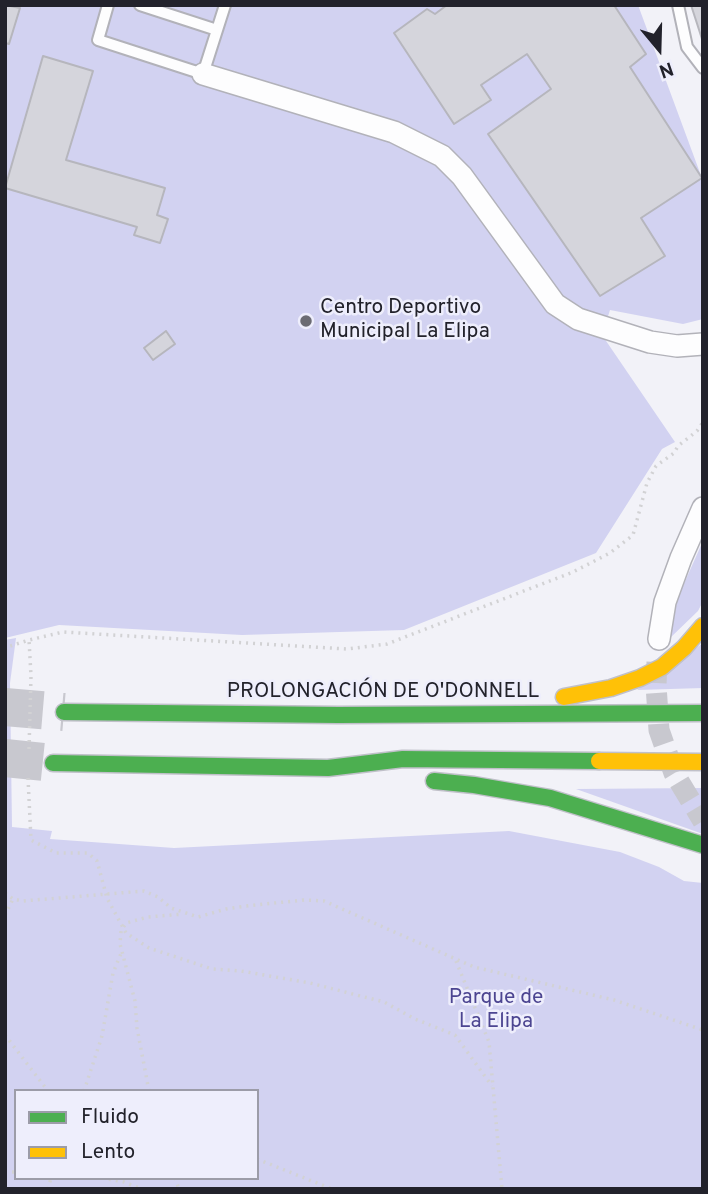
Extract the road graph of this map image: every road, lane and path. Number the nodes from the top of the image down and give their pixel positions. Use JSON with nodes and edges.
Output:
{"nodes":[{"id":1,"x":108,"y":5,"type":"edge"},
{"id":2,"x":140,"y":5,"type":"edge"},
{"id":3,"x":225,"y":5,"type":"edge"},
{"id":4,"x":678,"y":5,"type":"edge"},
{"id":5,"x":217,"y":30,"type":"junction"},
{"id":6,"x":703,"y":68,"type":"edge"},
{"id":7,"x":203,"y":74,"type":"junction"},
{"id":8,"x":703,"y":344,"type":"edge"},
{"id":9,"x":703,"y":422,"type":"edge"},
{"id":10,"x":703,"y":508,"type":"edge"},
{"id":11,"x":703,"y":626,"type":"edge"},
{"id":12,"x":659,"y":639,"type":"tunnel mouth"},
{"id":13,"x":29,"y":640,"type":"junction"},
{"id":14,"x":6,"y":649,"type":"edge"},
{"id":15,"x":64,"y":712,"type":"tunnel mouth"},
{"id":16,"x":703,"y":713,"type":"edge"},
{"id":17,"x":338,"y":715,"type":"junction"},
{"id":18,"x":476,"y":748,"type":"dead end"},
{"id":19,"x":29,"y":759,"type":"dead end"},
{"id":20,"x":403,"y":759,"type":"junction"},
{"id":21,"x":703,"y":762,"type":"edge"},
{"id":22,"x":53,"y":763,"type":"tunnel mouth"},
{"id":23,"x":328,"y":768,"type":"junction"},
{"id":24,"x":28,"y":773,"type":"dead end"},
{"id":25,"x":378,"y":778,"type":"dead end"},
{"id":26,"x":415,"y":780,"type":"dead end"},
{"id":27,"x":629,"y":823,"type":"junction"},
{"id":28,"x":703,"y":845,"type":"edge"},
{"id":29,"x":703,"y":859,"type":"edge"},
{"id":30,"x":5,"y":893,"type":"edge"},
{"id":31,"x":106,"y":894,"type":"junction"},
{"id":32,"x":13,"y":899,"type":"junction"},
{"id":33,"x":185,"y":914,"type":"junction"},
{"id":34,"x":5,"y":915,"type":"edge"},
{"id":35,"x":123,"y":928,"type":"junction"},
{"id":36,"x":122,"y":951,"type":"junction"},
{"id":37,"x":455,"y":960,"type":"junction"},
{"id":38,"x":703,"y":1030,"type":"edge"},
{"id":39,"x":5,"y":1035,"type":"edge"},
{"id":40,"x":492,"y":1086,"type":"junction"},
{"id":41,"x":46,"y":1089,"type":"edge"},
{"id":42,"x":85,"y":1089,"type":"edge"},
{"id":43,"x":149,"y":1089,"type":"edge"},
{"id":44,"x":259,"y":1160,"type":"edge"},
{"id":45,"x":113,"y":1180,"type":"edge"},
{"id":46,"x":142,"y":1189,"type":"edge"},
{"id":47,"x":332,"y":1189,"type":"edge"},
{"id":48,"x":502,"y":1189,"type":"edge"}],
"edges":[{"from":1,"to":7,"type":"lane"},
{"from":2,"to":5,"type":"lane"},
{"from":3,"to":5,"type":"lane"},
{"from":4,"to":6,"type":"lane"},
{"from":5,"to":7,"type":"lane"},
{"from":7,"to":8,"type":"street"},
{"from":9,"to":13,"type":"path"},
{"from":10,"to":12,"type":"street"},
{"from":11,"to":17,"type":"highway"},
{"from":13,"to":14,"type":"path"},
{"from":13,"to":19,"type":"path"},
{"from":15,"to":17,"type":"highway","name":"PROLONGACIÓN DE O'DONNELL"},
{"from":16,"to":17,"type":"highway","name":"PROLONGACIÓN DE O'DONNELL"},
{"from":18,"to":20,"type":"lane"},
{"from":20,"to":21,"type":"highway"},
{"from":20,"to":23,"type":"highway"},
{"from":22,"to":23,"type":"highway"},
{"from":23,"to":25,"type":"highway"},
{"from":24,"to":31,"type":"path"},
{"from":26,"to":27,"type":"highway"},
{"from":27,"to":28,"type":"highway"},
{"from":27,"to":29,"type":"highway"},
{"from":30,"to":32,"type":"path"},
{"from":31,"to":32,"type":"path"},
{"from":31,"to":33,"type":"path"},
{"from":31,"to":35,"type":"path"},
{"from":32,"to":34,"type":"path"},
{"from":33,"to":35,"type":"path"},
{"from":33,"to":37,"type":"path"},
{"from":35,"to":36,"type":"path"},
{"from":35,"to":40,"type":"path"},
{"from":36,"to":42,"type":"path"},
{"from":36,"to":43,"type":"path"},
{"from":37,"to":38,"type":"path"},
{"from":37,"to":40,"type":"path"},
{"from":39,"to":41,"type":"path"},
{"from":40,"to":48,"type":"path"},
{"from":44,"to":47,"type":"path"},
{"from":45,"to":46,"type":"path"}]}
